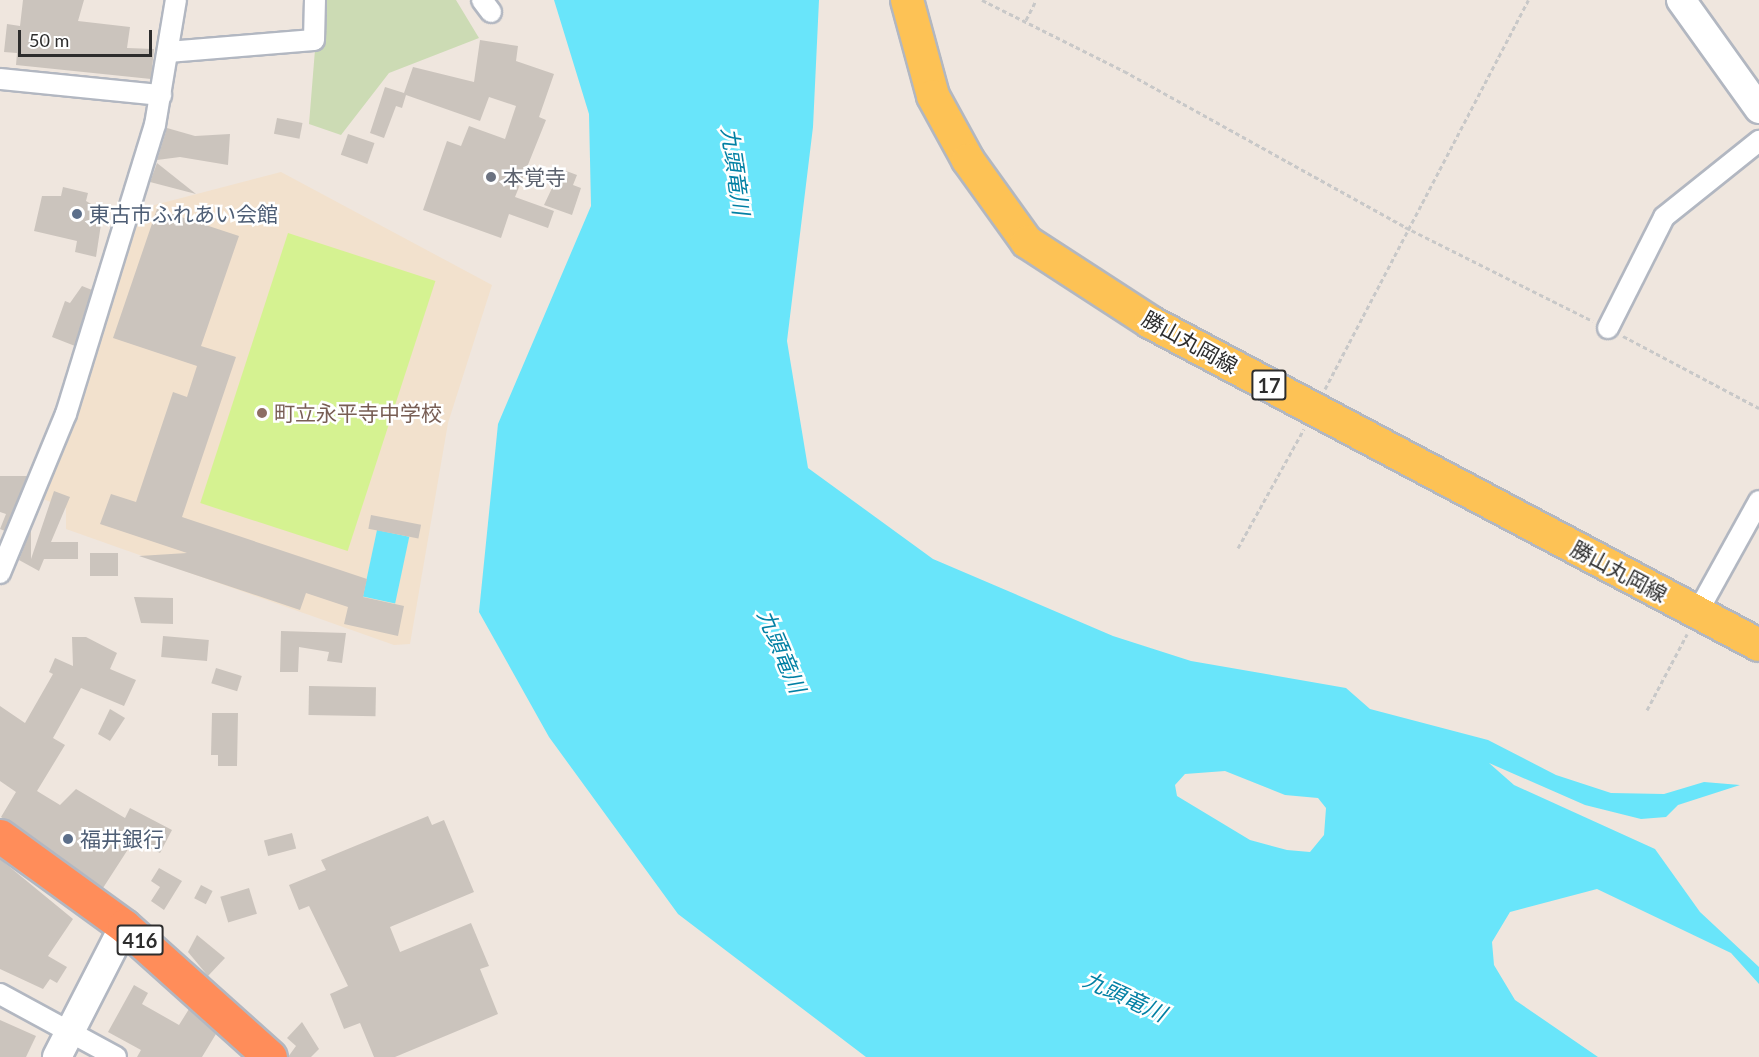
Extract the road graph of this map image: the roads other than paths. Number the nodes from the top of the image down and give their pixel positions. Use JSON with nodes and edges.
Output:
{"nodes":[{"id":1,"x":176,"y":0,"type":"edge"},
{"id":2,"x":315,"y":0,"type":"edge"},
{"id":3,"x":907,"y":0,"type":"edge"},
{"id":4,"x":1681,"y":0,"type":"edge"},
{"id":5,"x":168,"y":52,"type":"junction"},
{"id":6,"x":0,"y":79,"type":"edge"},
{"id":7,"x":161,"y":95,"type":"junction"},
{"id":8,"x":1759,"y":109,"type":"edge"},
{"id":9,"x":1759,"y":141,"type":"edge"},
{"id":10,"x":1608,"y":328,"type":"road end"},
{"id":11,"x":1759,"y":501,"type":"edge"},
{"id":12,"x":0,"y":573,"type":"edge"},
{"id":13,"x":1697,"y":613,"type":"junction"},
{"id":14,"x":1759,"y":645,"type":"edge"},
{"id":15,"x":0,"y":836,"type":"edge"},
{"id":16,"x":124,"y":926,"type":"junction"},
{"id":17,"x":0,"y":994,"type":"edge"},
{"id":18,"x":69,"y":1031,"type":"junction"},
{"id":19,"x":57,"y":1057,"type":"edge"},
{"id":20,"x":116,"y":1057,"type":"edge"},
{"id":21,"x":270,"y":1057,"type":"edge"}],
"edges":[{"from":1,"to":5,"type":"street"},
{"from":2,"to":5,"type":"street"},
{"from":3,"to":13,"type":"main road","name":"勝山丸岡線","number":"17"},
{"from":4,"to":8,"type":"main road"},
{"from":5,"to":7,"type":"street"},
{"from":6,"to":7,"type":"street"},
{"from":7,"to":12,"type":"street"},
{"from":9,"to":10,"type":"street"},
{"from":11,"to":13,"type":"street"},
{"from":13,"to":14,"type":"main road","name":"勝山丸岡線","number":"17"},
{"from":15,"to":16,"type":"highway","number":"416"},
{"from":16,"to":18,"type":"main road"},
{"from":16,"to":21,"type":"highway","number":"416"},
{"from":17,"to":18,"type":"street"},
{"from":18,"to":19,"type":"main road"},
{"from":18,"to":20,"type":"street"}]}
